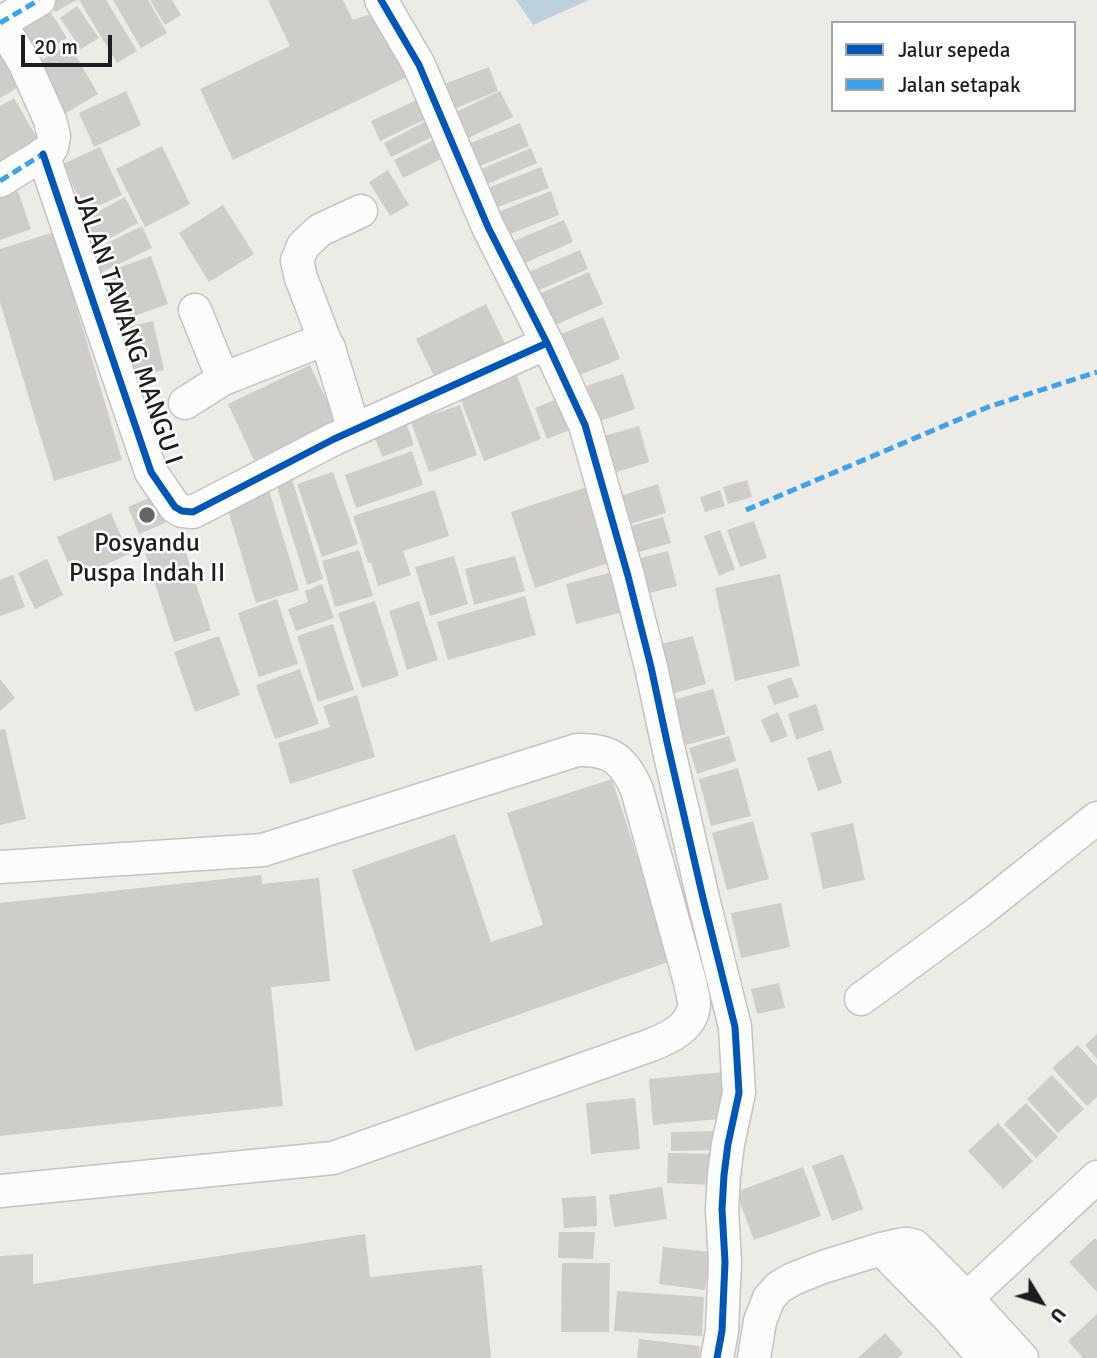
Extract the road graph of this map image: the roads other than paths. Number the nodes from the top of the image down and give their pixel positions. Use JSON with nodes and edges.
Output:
{"nodes":[{"id":1,"x":39,"y":0,"type":"edge"},
{"id":2,"x":381,"y":0,"type":"edge"},
{"id":3,"x":0,"y":23,"type":"edge"},
{"id":4,"x":43,"y":154,"type":"junction"},
{"id":5,"x":0,"y":181,"type":"edge"},
{"id":6,"x":361,"y":212,"type":"dead end"},
{"id":7,"x":195,"y":310,"type":"dead end"},
{"id":8,"x":325,"y":341,"type":"junction"},
{"id":9,"x":547,"y":343,"type":"junction"},
{"id":10,"x":223,"y":379,"type":"junction"},
{"id":11,"x":186,"y":403,"type":"dead end"},
{"id":12,"x":354,"y":430,"type":"junction"},
{"id":13,"x":1097,"y":818,"type":"edge"},
{"id":14,"x":0,"y":867,"type":"edge"},
{"id":15,"x":861,"y":999,"type":"dead end"},
{"id":16,"x":1097,"y":1177,"type":"edge"},
{"id":17,"x":0,"y":1191,"type":"edge"},
{"id":18,"x":958,"y":1308,"type":"junction"},
{"id":19,"x":717,"y":1358,"type":"edge"},
{"id":20,"x":754,"y":1358,"type":"edge"},
{"id":21,"x":985,"y":1358,"type":"edge"},
{"id":22,"x":1023,"y":1358,"type":"edge"}],
"edges":[{"from":1,"to":3,"type":"street"},
{"from":2,"to":9,"type":"street"},
{"from":3,"to":4,"type":"street"},
{"from":4,"to":5,"type":"street"},
{"from":4,"to":12,"type":"street","name":"JALAN TAWANG MANGU I"},
{"from":6,"to":8,"type":"street"},
{"from":7,"to":10,"type":"street"},
{"from":8,"to":10,"type":"street"},
{"from":8,"to":12,"type":"street"},
{"from":9,"to":12,"type":"street"},
{"from":9,"to":19,"type":"street"},
{"from":10,"to":11,"type":"street"},
{"from":13,"to":15,"type":"street"},
{"from":14,"to":17,"type":"street"},
{"from":16,"to":18,"type":"street"},
{"from":18,"to":20,"type":"street"},
{"from":18,"to":21,"type":"street"},
{"from":18,"to":22,"type":"street"}]}
